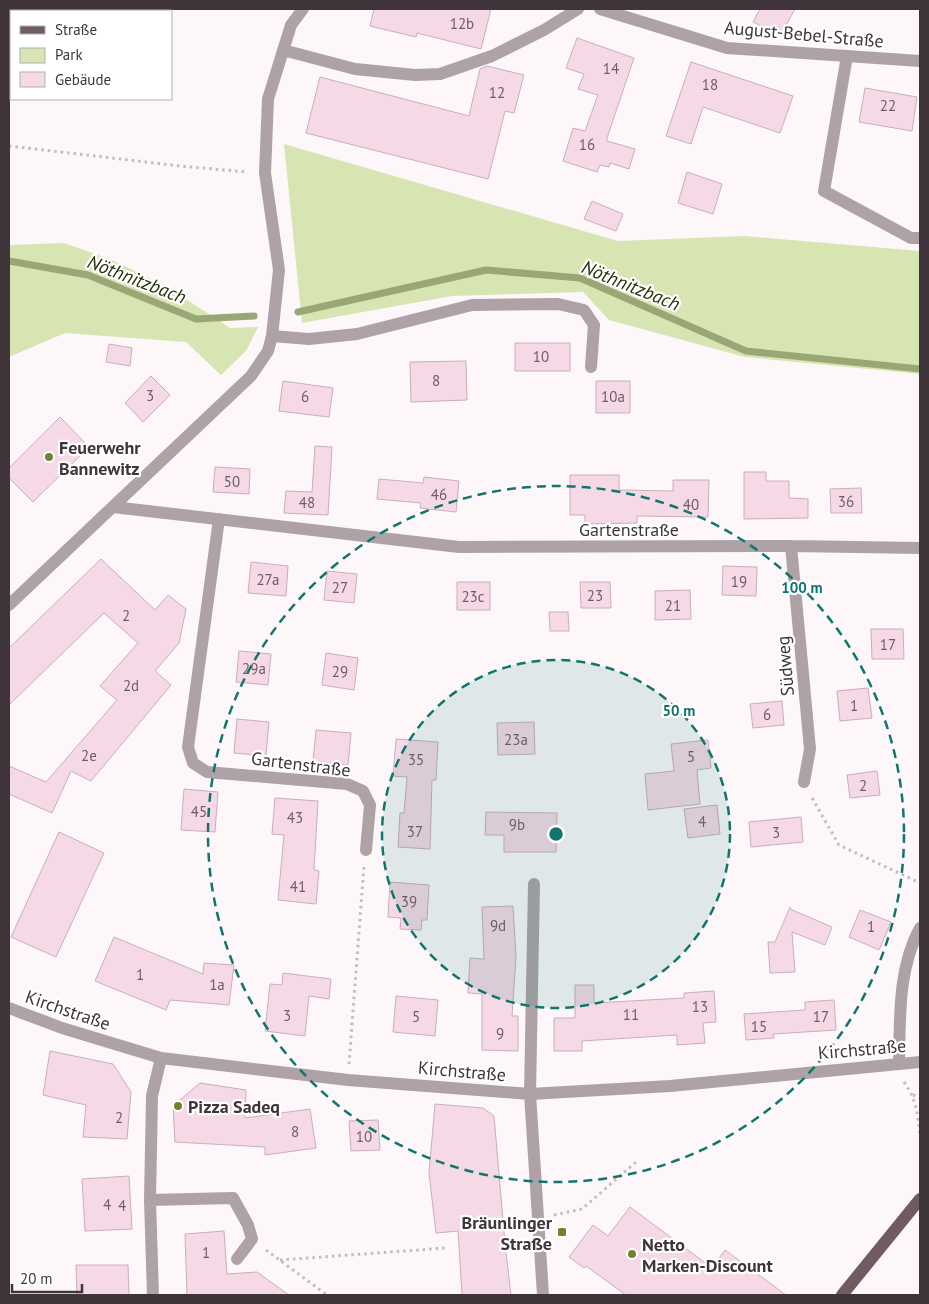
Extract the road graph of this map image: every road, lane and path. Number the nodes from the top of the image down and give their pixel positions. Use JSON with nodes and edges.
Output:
{"nodes":[{"id":1,"x":303,"y":9,"type":"edge"},
{"id":2,"x":578,"y":9,"type":"edge"},
{"id":3,"x":600,"y":9,"type":"edge"},
{"id":4,"x":283,"y":50,"type":"junction"},
{"id":5,"x":847,"y":56,"type":"junction"},
{"id":6,"x":920,"y":61,"type":"edge"},
{"id":7,"x":9,"y":146,"type":"edge"},
{"id":8,"x":265,"y":173,"type":"junction"},
{"id":9,"x":920,"y":238,"type":"edge"},
{"id":10,"x":272,"y":336,"type":"junction"},
{"id":11,"x":591,"y":368,"type":"dead end"},
{"id":12,"x":113,"y":507,"type":"junction"},
{"id":13,"x":219,"y":519,"type":"junction"},
{"id":14,"x":791,"y":546,"type":"junction"},
{"id":15,"x":920,"y":548,"type":"edge"},
{"id":16,"x":9,"y":605,"type":"edge"},
{"id":17,"x":804,"y":782,"type":"joint"},
{"id":18,"x":366,"y":850,"type":"joint"},
{"id":19,"x":920,"y":883,"type":"edge"},
{"id":20,"x":534,"y":884,"type":"dead end"},
{"id":21,"x":920,"y":928,"type":"edge"},
{"id":22,"x":9,"y":1008,"type":"edge"},
{"id":23,"x":161,"y":1058,"type":"junction"},
{"id":24,"x":920,"y":1062,"type":"edge"},
{"id":25,"x":898,"y":1063,"type":"junction"},
{"id":26,"x":348,"y":1080,"type":"junction"},
{"id":27,"x":530,"y":1094,"type":"junction"},
{"id":28,"x":913,"y":1094,"type":"junction"},
{"id":29,"x":920,"y":1098,"type":"edge"},
{"id":30,"x":920,"y":1134,"type":"edge"},
{"id":31,"x":636,"y":1162,"type":"dead end"},
{"id":32,"x":920,"y":1199,"type":"edge"},
{"id":33,"x":150,"y":1200,"type":"junction"},
{"id":34,"x":538,"y":1218,"type":"junction"},
{"id":35,"x":252,"y":1239,"type":"junction"},
{"id":36,"x":446,"y":1248,"type":"dead end"},
{"id":37,"x":238,"y":1259,"type":"dead end"},
{"id":38,"x":280,"y":1260,"type":"junction"},
{"id":39,"x":153,"y":1295,"type":"edge"},
{"id":40,"x":327,"y":1295,"type":"edge"},
{"id":41,"x":543,"y":1295,"type":"edge"},
{"id":42,"x":842,"y":1295,"type":"edge"}],
"edges":[{"from":1,"to":4,"type":"street"},
{"from":2,"to":4,"type":"street"},
{"from":3,"to":5,"type":"street","name":"August-Bebel-Straße"},
{"from":4,"to":8,"type":"street"},
{"from":5,"to":6,"type":"street","name":"August-Bebel-Straße"},
{"from":5,"to":9,"type":"street"},
{"from":7,"to":8,"type":"path"},
{"from":8,"to":10,"type":"street"},
{"from":10,"to":11,"type":"street"},
{"from":10,"to":12,"type":"street"},
{"from":12,"to":13,"type":"street","name":"Gartenstraße"},
{"from":12,"to":16,"type":"street"},
{"from":13,"to":14,"type":"street","name":"Gartenstraße"},
{"from":13,"to":18,"type":"street","name":"Gartenstraße"},
{"from":14,"to":15,"type":"street","name":"Gartenstraße"},
{"from":14,"to":17,"type":"street","name":"Südweg"},
{"from":17,"to":19,"type":"path"},
{"from":18,"to":26,"type":"path"},
{"from":20,"to":27,"type":"street"},
{"from":21,"to":25,"type":"street"},
{"from":22,"to":23,"type":"street","name":"Kirchstraße"},
{"from":23,"to":26,"type":"street","name":"Kirchstraße"},
{"from":23,"to":33,"type":"street"},
{"from":24,"to":25,"type":"street","name":"Kirchstraße"},
{"from":25,"to":27,"type":"street","name":"Kirchstraße"},
{"from":25,"to":28,"type":"path"},
{"from":26,"to":27,"type":"street","name":"Kirchstraße"},
{"from":27,"to":34,"type":"street"},
{"from":28,"to":29,"type":"path"},
{"from":28,"to":30,"type":"path"},
{"from":31,"to":34,"type":"path"},
{"from":32,"to":42,"type":"main road"},
{"from":33,"to":35,"type":"street"},
{"from":33,"to":39,"type":"street"},
{"from":34,"to":41,"type":"street"},
{"from":35,"to":37,"type":"street"},
{"from":35,"to":38,"type":"path"},
{"from":36,"to":38,"type":"path"},
{"from":38,"to":40,"type":"path"}]}
